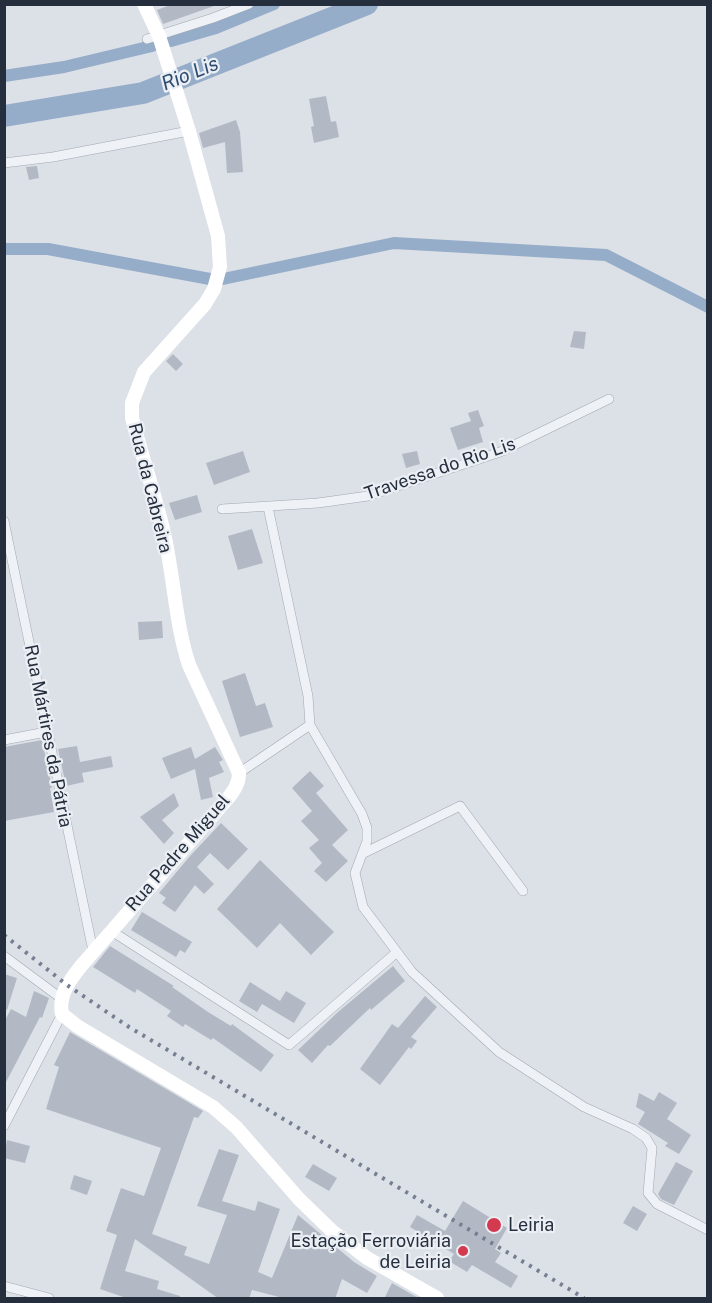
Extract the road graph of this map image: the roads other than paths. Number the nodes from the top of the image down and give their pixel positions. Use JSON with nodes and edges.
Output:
{"nodes":[{"id":1,"x":144,"y":4,"type":"edge"},
{"id":2,"x":249,"y":4,"type":"edge"},
{"id":3,"x":153,"y":37,"type":"junction"},
{"id":4,"x":189,"y":131,"type":"junction"},
{"id":5,"x":4,"y":163,"type":"edge"},
{"id":6,"x":609,"y":399,"type":"dead end"},
{"id":7,"x":268,"y":507,"type":"junction"},
{"id":8,"x":222,"y":509,"type":"dead end"},
{"id":9,"x":4,"y":521,"type":"edge"},
{"id":10,"x":310,"y":725,"type":"junction"},
{"id":11,"x":46,"y":732,"type":"junction"},
{"id":12,"x":4,"y":740,"type":"edge"},
{"id":13,"x":239,"y":773,"type":"junction"},
{"id":14,"x":362,"y":854,"type":"junction"},
{"id":15,"x":523,"y":891,"type":"dead end"},
{"id":16,"x":110,"y":930,"type":"junction"},
{"id":17,"x":93,"y":951,"type":"junction"},
{"id":18,"x":397,"y":951,"type":"junction"},
{"id":19,"x":4,"y":956,"type":"edge"},
{"id":20,"x":62,"y":999,"type":"junction"},
{"id":21,"x":62,"y":1014,"type":"junction"},
{"id":22,"x":4,"y":1126,"type":"edge"},
{"id":23,"x":708,"y":1230,"type":"edge"},
{"id":24,"x":4,"y":1286,"type":"edge"},
{"id":25,"x":49,"y":1299,"type":"edge"},
{"id":26,"x":437,"y":1299,"type":"edge"}],
"edges":[{"from":1,"to":3,"type":"main road","name":"Rua da Cabreira"},
{"from":2,"to":3,"type":"street"},
{"from":3,"to":4,"type":"main road","name":"Rua da Cabreira"},
{"from":4,"to":5,"type":"street"},
{"from":4,"to":13,"type":"main road","name":"Rua da Cabreira"},
{"from":6,"to":7,"type":"street","name":"Travessa do Rio Lis"},
{"from":7,"to":8,"type":"street","name":"Travessa do Rio Lis"},
{"from":7,"to":10,"type":"street"},
{"from":9,"to":11,"type":"street","name":"Rua Mártires da Pátria"},
{"from":10,"to":13,"type":"street","name":"Rua Padre Miguel"},
{"from":10,"to":14,"type":"street"},
{"from":11,"to":12,"type":"street"},
{"from":11,"to":17,"type":"street","name":"Rua Mártires da Pátria"},
{"from":13,"to":16,"type":"main road","name":"Rua Padre Miguel"},
{"from":14,"to":15,"type":"street"},
{"from":14,"to":18,"type":"street"},
{"from":16,"to":17,"type":"main road","name":"Rua Padre Miguel"},
{"from":16,"to":18,"type":"street"},
{"from":17,"to":20,"type":"main road","name":"Rua Padre Miguel"},
{"from":18,"to":23,"type":"street"},
{"from":19,"to":20,"type":"street"},
{"from":20,"to":21,"type":"main road","name":"Rua Padre Miguel"},
{"from":21,"to":22,"type":"street"},
{"from":21,"to":26,"type":"main road"},
{"from":24,"to":25,"type":"street"}]}
